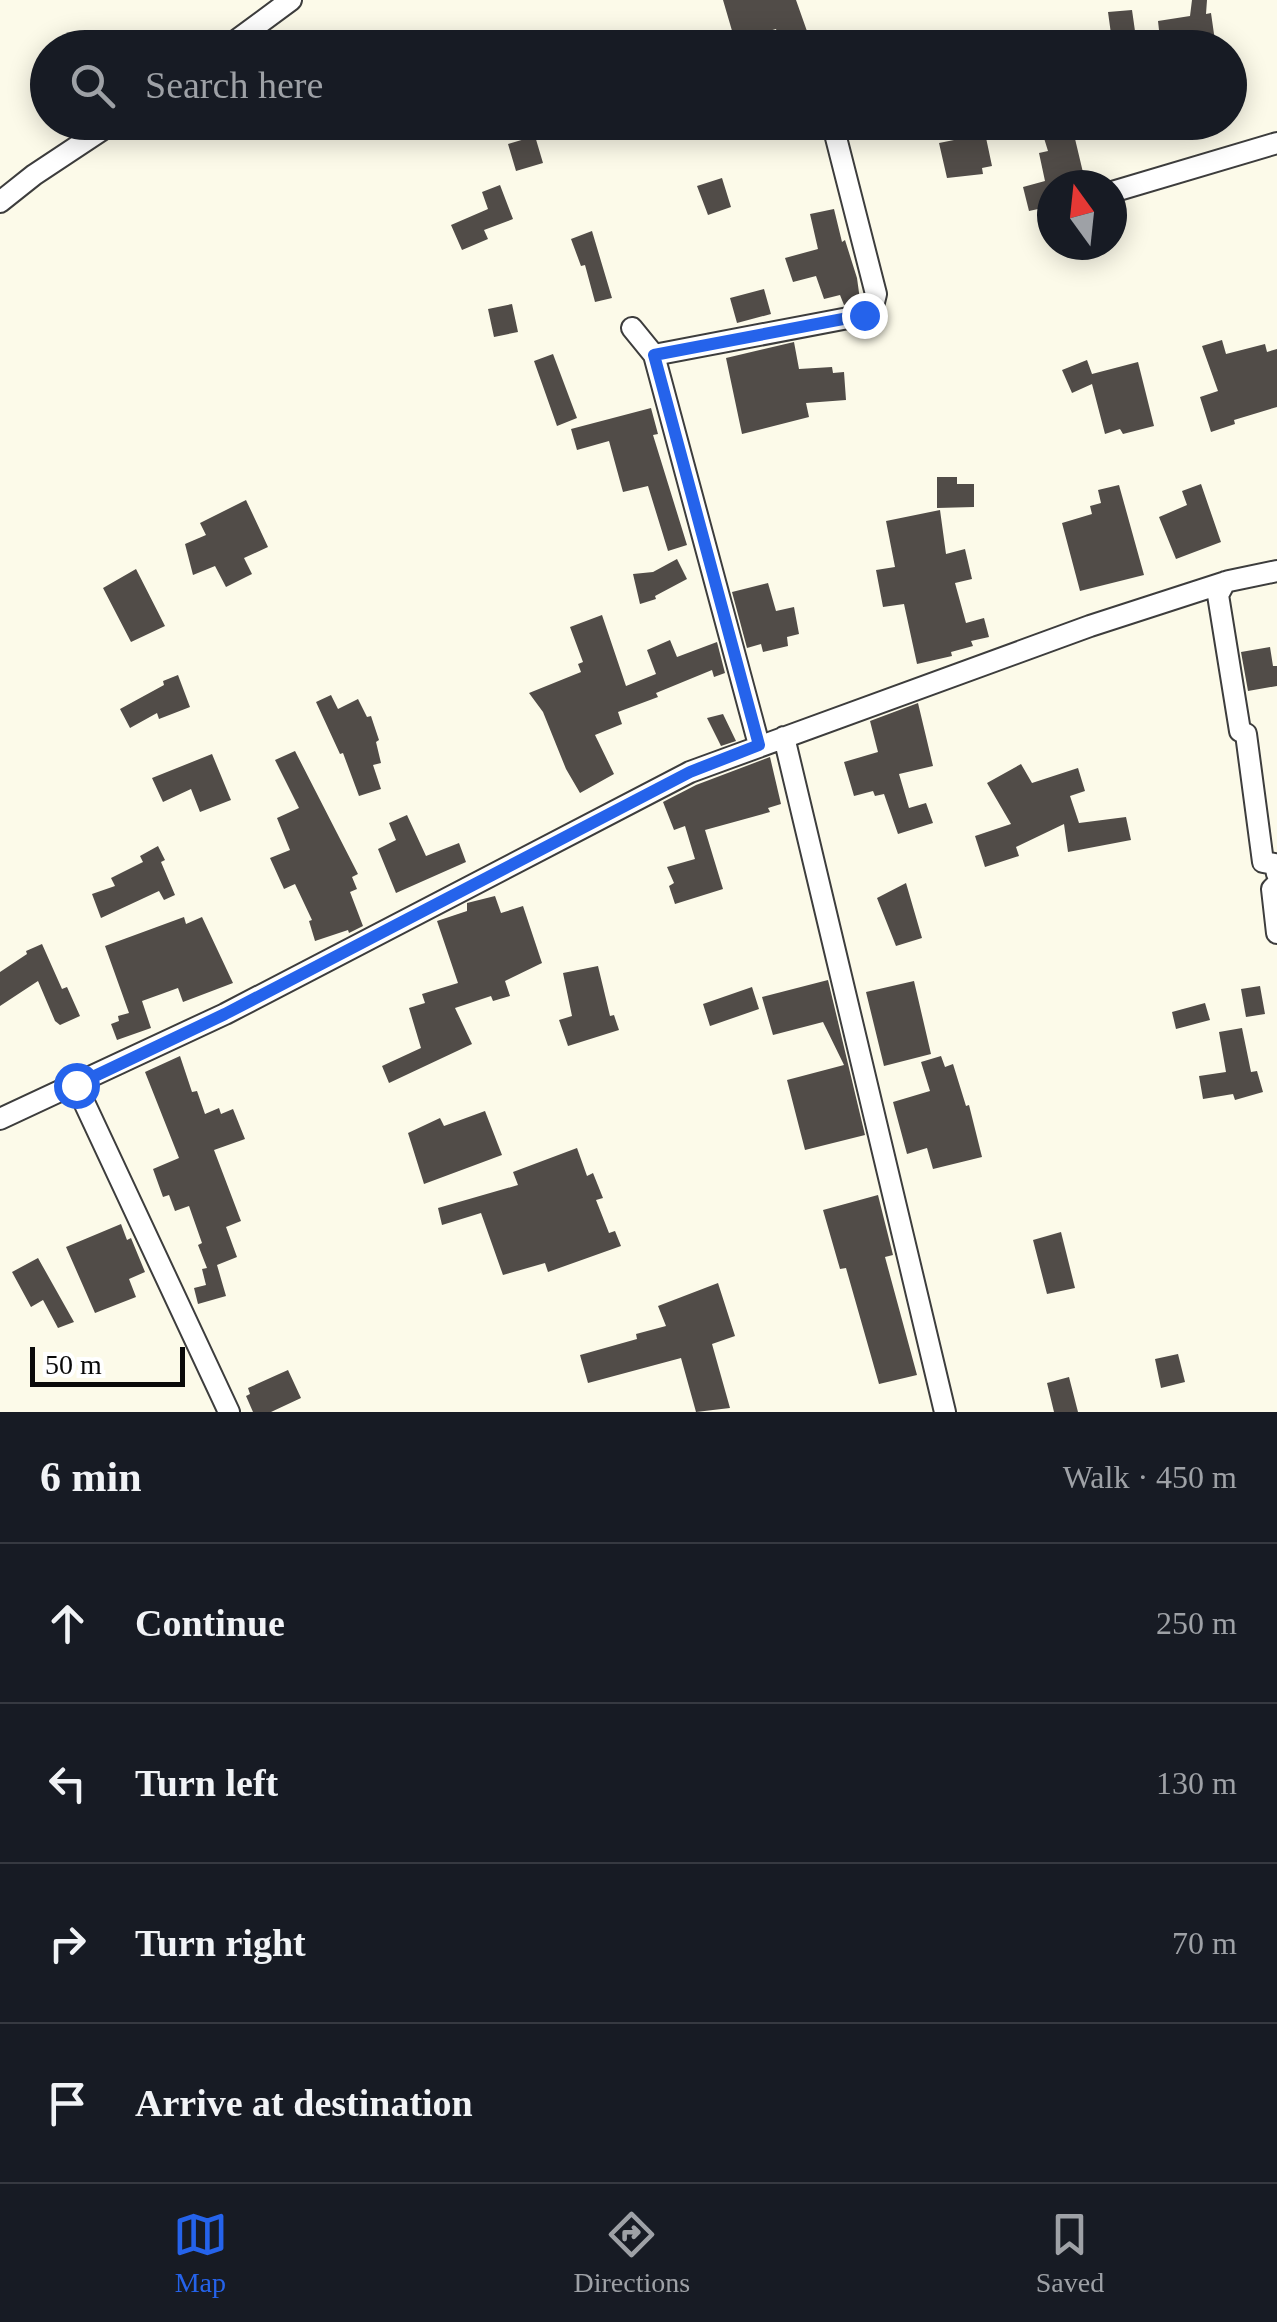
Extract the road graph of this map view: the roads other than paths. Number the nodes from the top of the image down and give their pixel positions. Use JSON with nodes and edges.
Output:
{"nodes":[{"id":1,"x":291,"y":0,"type":"edge"},
{"id":2,"x":250,"y":30,"type":"edge"},
{"id":3,"x":87,"y":140,"type":"edge"},
{"id":4,"x":837,"y":140,"type":"edge"},
{"id":5,"x":1277,"y":143,"type":"edge"},
{"id":6,"x":1127,"y":188,"type":"edge"},
{"id":7,"x":0,"y":202,"type":"edge"},
{"id":8,"x":632,"y":328,"type":"dead end"},
{"id":9,"x":654,"y":355,"type":"junction"},
{"id":10,"x":1277,"y":571,"type":"edge"},
{"id":11,"x":1225,"y":582,"type":"junction"},
{"id":12,"x":784,"y":737,"type":"junction"},
{"id":13,"x":759,"y":745,"type":"junction"},
{"id":14,"x":1277,"y":874,"type":"edge"},
{"id":15,"x":1277,"y":884,"type":"edge"},
{"id":16,"x":1277,"y":933,"type":"edge"},
{"id":17,"x":76,"y":1085,"type":"junction"},
{"id":18,"x":0,"y":1120,"type":"edge"},
{"id":19,"x":229,"y":1412,"type":"edge"},
{"id":20,"x":944,"y":1412,"type":"edge"}],
"edges":[{"from":1,"to":2,"type":"street"},
{"from":3,"to":7,"type":"street"},
{"from":4,"to":9,"type":"street"},
{"from":5,"to":6,"type":"street"},
{"from":8,"to":9,"type":"street"},
{"from":9,"to":13,"type":"street"},
{"from":10,"to":11,"type":"street"},
{"from":11,"to":12,"type":"street"},
{"from":11,"to":14,"type":"street"},
{"from":12,"to":13,"type":"street"},
{"from":12,"to":20,"type":"street"},
{"from":13,"to":17,"type":"street"},
{"from":15,"to":16,"type":"street"},
{"from":17,"to":18,"type":"street"},
{"from":17,"to":19,"type":"street"}]}
